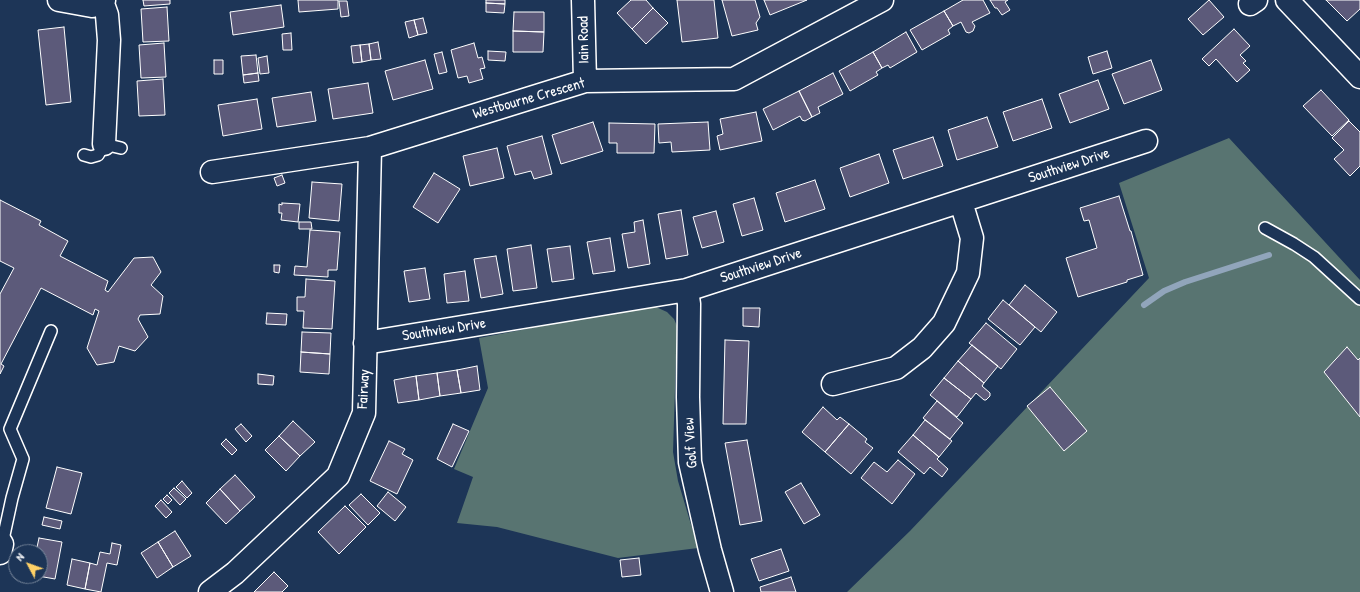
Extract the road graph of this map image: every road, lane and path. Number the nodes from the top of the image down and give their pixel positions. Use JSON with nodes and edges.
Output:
{"nodes":[{"id":1,"x":59,"y":0,"type":"edge"},
{"id":2,"x":583,"y":0,"type":"edge"},
{"id":3,"x":882,"y":0,"type":"edge"},
{"id":4,"x":1287,"y":0,"type":"edge"},
{"id":5,"x":103,"y":1,"type":"edge"},
{"id":6,"x":1357,"y":68,"type":"edge"},
{"id":7,"x":585,"y":81,"type":"junction"},
{"id":8,"x":1146,"y":142,"type":"dead end"},
{"id":9,"x":112,"y":146,"type":"joint"},
{"id":10,"x":370,"y":148,"type":"junction"},
{"id":11,"x":84,"y":155,"type":"dead end"},
{"id":12,"x":212,"y":172,"type":"dead end"},
{"id":13,"x":961,"y":202,"type":"junction"},
{"id":14,"x":1265,"y":228,"type":"dead end"},
{"id":15,"x":687,"y":290,"type":"junction"},
{"id":16,"x":1360,"y":299,"type":"edge"},
{"id":17,"x":51,"y":331,"type":"dead end"},
{"id":18,"x":365,"y":343,"type":"junction"},
{"id":19,"x":834,"y":384,"type":"dead end"},
{"id":20,"x":1,"y":546,"type":"edge"},
{"id":21,"x":210,"y":592,"type":"edge"},
{"id":22,"x":722,"y":592,"type":"edge"}],
"edges":[{"from":1,"to":5,"type":"street"},
{"from":2,"to":7,"type":"street","name":"Iain Road"},
{"from":3,"to":7,"type":"street","name":"Westbourne Crescent"},
{"from":4,"to":6,"type":"street"},
{"from":5,"to":9,"type":"street"},
{"from":7,"to":10,"type":"street","name":"Westbourne Crescent"},
{"from":8,"to":13,"type":"street","name":"Southview Drive"},
{"from":9,"to":11,"type":"lane"},
{"from":10,"to":12,"type":"street","name":"Westbourne Crescent"},
{"from":10,"to":18,"type":"street","name":"Fairway"},
{"from":13,"to":15,"type":"street","name":"Southview Drive"},
{"from":13,"to":19,"type":"street"},
{"from":14,"to":16,"type":"lane"},
{"from":15,"to":18,"type":"street","name":"Southview Drive"},
{"from":15,"to":22,"type":"street","name":"Golf View"},
{"from":17,"to":20,"type":"lane"},
{"from":18,"to":21,"type":"street","name":"Fairway"}]}
